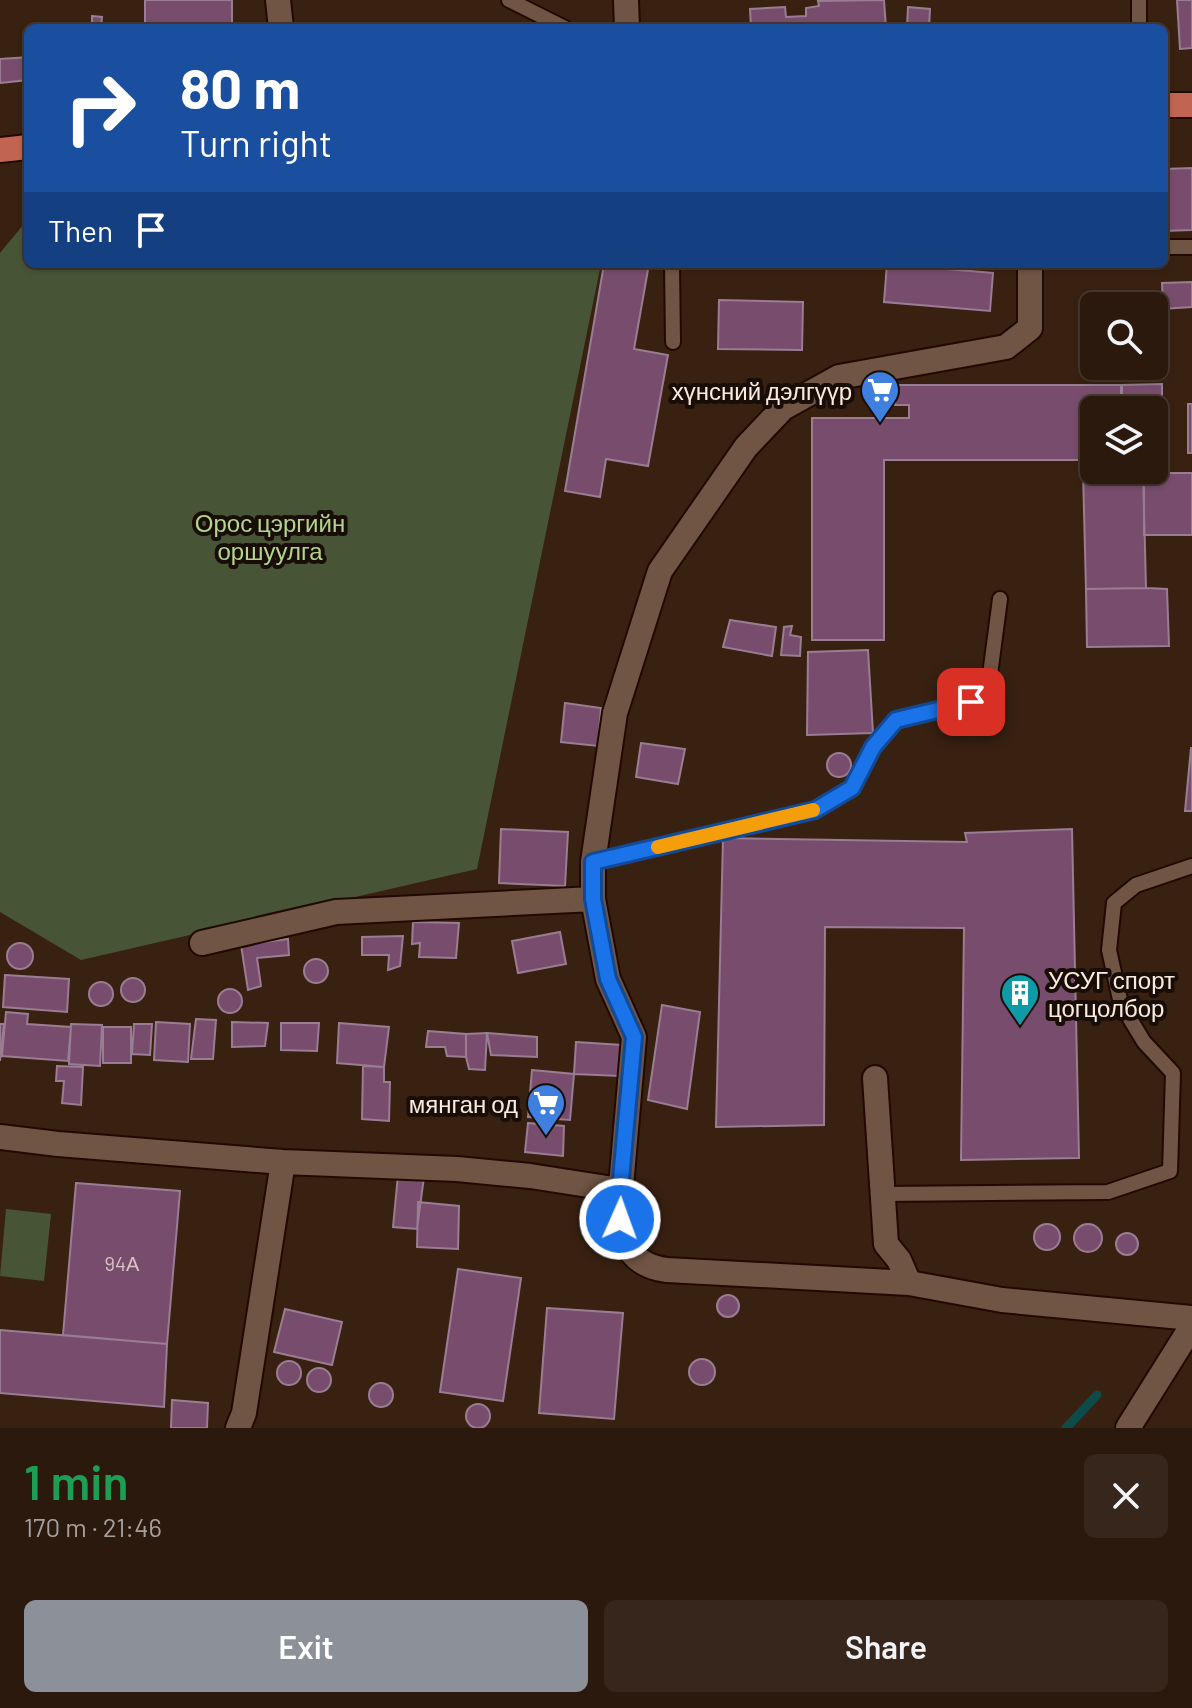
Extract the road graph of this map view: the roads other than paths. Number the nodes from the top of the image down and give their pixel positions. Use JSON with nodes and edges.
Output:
{"nodes":[{"id":1,"x":278,"y":0,"type":"edge"},
{"id":2,"x":509,"y":0,"type":"edge"},
{"id":3,"x":626,"y":0,"type":"edge"},
{"id":4,"x":1139,"y":0,"type":"edge"},
{"id":5,"x":281,"y":24,"type":"edge"},
{"id":6,"x":557,"y":24,"type":"edge"},
{"id":7,"x":627,"y":24,"type":"edge"},
{"id":8,"x":1139,"y":24,"type":"edge"},
{"id":9,"x":1168,"y":105,"type":"edge"},
{"id":10,"x":1192,"y":105,"type":"edge"},
{"id":11,"x":24,"y":147,"type":"edge"},
{"id":12,"x":0,"y":150,"type":"edge"},
{"id":13,"x":1168,"y":247,"type":"edge"},
{"id":14,"x":1192,"y":247,"type":"edge"},
{"id":15,"x":672,"y":268,"type":"edge"},
{"id":16,"x":1030,"y":268,"type":"edge"},
{"id":17,"x":673,"y":342,"type":"dead end"},
{"id":18,"x":1000,"y":599,"type":"dead end"},
{"id":19,"x":593,"y":862,"type":"junction"},
{"id":20,"x":1192,"y":866,"type":"edge"},
{"id":21,"x":593,"y":899,"type":"junction"},
{"id":22,"x":202,"y":943,"type":"dead end"},
{"id":23,"x":875,"y":1078,"type":"dead end"},
{"id":24,"x":0,"y":1137,"type":"edge"},
{"id":25,"x":283,"y":1162,"type":"junction"},
{"id":26,"x":620,"y":1190,"type":"junction"},
{"id":27,"x":882,"y":1194,"type":"junction"},
{"id":28,"x":909,"y":1283,"type":"junction"},
{"id":29,"x":1192,"y":1318,"type":"edge"},
{"id":30,"x":1192,"y":1326,"type":"edge"},
{"id":31,"x":238,"y":1428,"type":"edge"},
{"id":32,"x":1128,"y":1428,"type":"edge"}],
"edges":[{"from":1,"to":5,"type":"street"},
{"from":2,"to":6,"type":"lane"},
{"from":3,"to":7,"type":"street"},
{"from":4,"to":8,"type":"lane"},
{"from":9,"to":10,"type":"main road"},
{"from":11,"to":12,"type":"main road"},
{"from":13,"to":14,"type":"lane"},
{"from":15,"to":17,"type":"lane"},
{"from":16,"to":19,"type":"street"},
{"from":18,"to":19,"type":"lane"},
{"from":19,"to":21,"type":"street"},
{"from":20,"to":27,"type":"lane"},
{"from":21,"to":22,"type":"street"},
{"from":21,"to":26,"type":"street"},
{"from":23,"to":27,"type":"street"},
{"from":24,"to":25,"type":"street"},
{"from":25,"to":26,"type":"street"},
{"from":25,"to":31,"type":"street"},
{"from":26,"to":28,"type":"street"},
{"from":27,"to":28,"type":"street"},
{"from":28,"to":29,"type":"street"},
{"from":30,"to":32,"type":"street"}]}
